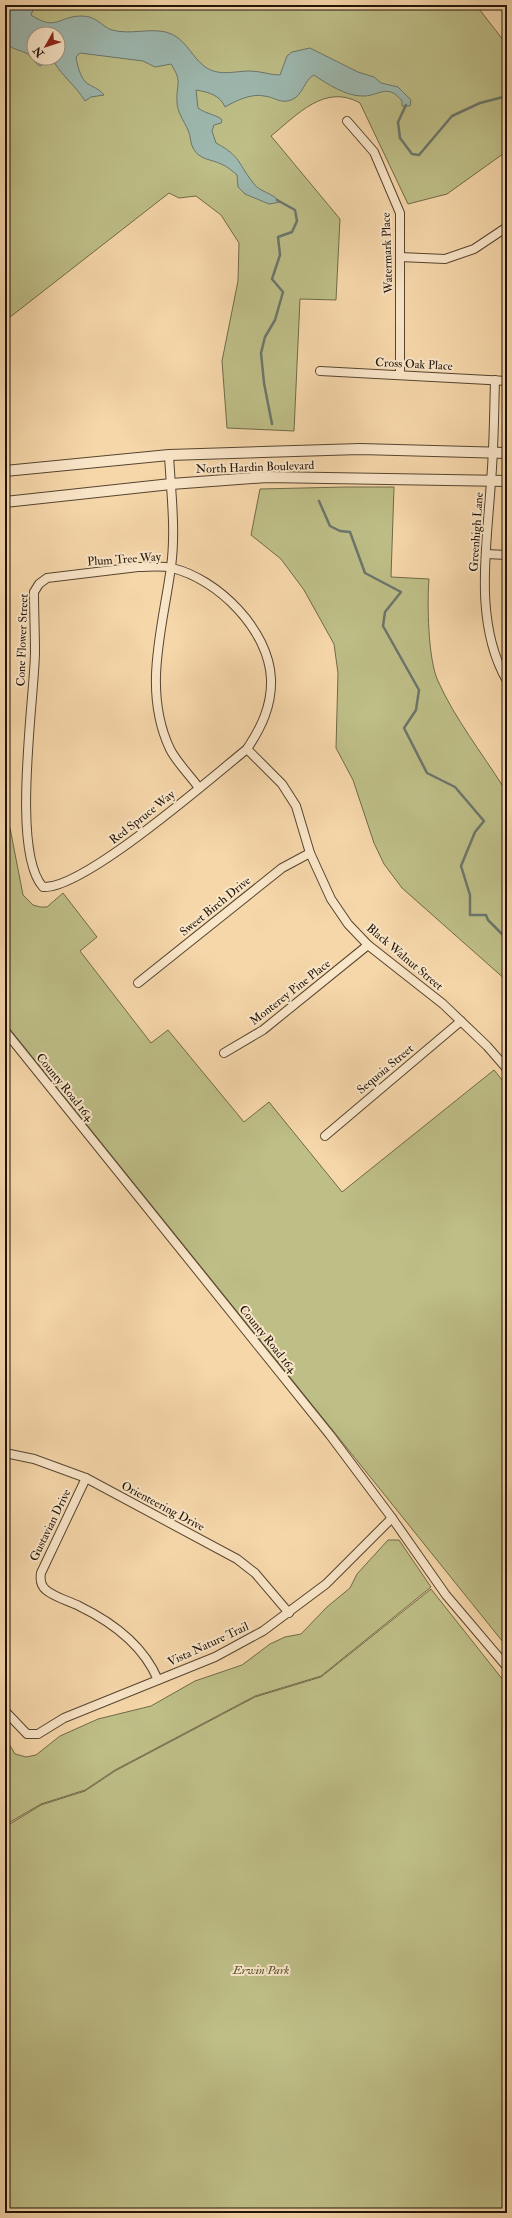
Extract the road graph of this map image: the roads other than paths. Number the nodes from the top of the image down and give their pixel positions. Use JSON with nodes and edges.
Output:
{"nodes":[{"id":1,"x":347,"y":120,"type":"dead end"},
{"id":2,"x":507,"y":227,"type":"edge"},
{"id":3,"x":400,"y":257,"type":"junction"},
{"id":4,"x":320,"y":371,"type":"dead end"},
{"id":5,"x":400,"y":375,"type":"junction"},
{"id":6,"x":495,"y":380,"type":"junction"},
{"id":7,"x":507,"y":381,"type":"edge"},
{"id":8,"x":493,"y":453,"type":"junction"},
{"id":9,"x":507,"y":453,"type":"edge"},
{"id":10,"x":168,"y":455,"type":"junction"},
{"id":11,"x":5,"y":472,"type":"edge"},
{"id":12,"x":492,"y":480,"type":"junction"},
{"id":13,"x":507,"y":481,"type":"edge"},
{"id":14,"x":171,"y":484,"type":"junction"},
{"id":15,"x":5,"y":502,"type":"edge"},
{"id":16,"x":486,"y":554,"type":"junction"},
{"id":17,"x":507,"y":555,"type":"edge"},
{"id":18,"x":171,"y":567,"type":"junction"},
{"id":19,"x":39,"y":584,"type":"joint"},
{"id":20,"x":507,"y":681,"type":"edge"},
{"id":21,"x":247,"y":750,"type":"junction"},
{"id":22,"x":199,"y":788,"type":"junction"},
{"id":23,"x":310,"y":853,"type":"junction"},
{"id":24,"x":43,"y":887,"type":"joint"},
{"id":25,"x":368,"y":945,"type":"junction"},
{"id":26,"x":138,"y":983,"type":"dead end"},
{"id":27,"x":461,"y":1021,"type":"junction"},
{"id":28,"x":5,"y":1031,"type":"edge"},
{"id":29,"x":224,"y":1053,"type":"dead end"},
{"id":30,"x":507,"y":1069,"type":"edge"},
{"id":31,"x":325,"y":1136,"type":"dead end"},
{"id":32,"x":5,"y":1453,"type":"edge"},
{"id":33,"x":86,"y":1478,"type":"junction"},
{"id":34,"x":392,"y":1518,"type":"junction"},
{"id":35,"x":289,"y":1613,"type":"junction"},
{"id":36,"x":507,"y":1667,"type":"edge"},
{"id":37,"x":158,"y":1680,"type":"junction"},
{"id":38,"x":5,"y":1711,"type":"edge"}],
"edges":[{"from":1,"to":3,"type":"street","name":"Watermark Place"},
{"from":2,"to":3,"type":"street"},
{"from":3,"to":5,"type":"street","name":"Watermark Place"},
{"from":4,"to":5,"type":"street","name":"Cross Oak Place"},
{"from":5,"to":6,"type":"street","name":"Cross Oak Place"},
{"from":6,"to":7,"type":"street","name":"Cross Oak Place"},
{"from":6,"to":8,"type":"street","name":"Greenhigh Lane"},
{"from":8,"to":9,"type":"street","name":"North Hardin Boulevard"},
{"from":8,"to":10,"type":"street","name":"North Hardin Boulevard"},
{"from":8,"to":12,"type":"street","name":"Greenhigh Lane"},
{"from":10,"to":11,"type":"street","name":"North Hardin Boulevard"},
{"from":10,"to":14,"type":"street"},
{"from":12,"to":13,"type":"street","name":"North Hardin Boulevard"},
{"from":12,"to":14,"type":"street","name":"North Hardin Boulevard"},
{"from":12,"to":16,"type":"street","name":"Greenhigh Lane"},
{"from":14,"to":15,"type":"street","name":"North Hardin Boulevard"},
{"from":14,"to":18,"type":"street"},
{"from":16,"to":17,"type":"street"},
{"from":16,"to":20,"type":"street","name":"Greenhigh Lane"},
{"from":18,"to":19,"type":"street","name":"Plum Tree Way"},
{"from":18,"to":21,"type":"street","name":"Plum Tree Way"},
{"from":18,"to":22,"type":"street"},
{"from":19,"to":24,"type":"street","name":"Cone Flower Street"},
{"from":21,"to":22,"type":"street","name":"Red Spruce Way"},
{"from":21,"to":23,"type":"street","name":"Black Walnut Street"},
{"from":22,"to":24,"type":"street","name":"Red Spruce Way"},
{"from":23,"to":25,"type":"street","name":"Black Walnut Street"},
{"from":23,"to":26,"type":"street","name":"Sweet Birch Drive"},
{"from":25,"to":27,"type":"street","name":"Black Walnut Street"},
{"from":25,"to":29,"type":"street","name":"Monterey Pine Place"},
{"from":27,"to":30,"type":"street","name":"Black Walnut Street"},
{"from":27,"to":31,"type":"street","name":"Sequoia Street"},
{"from":28,"to":34,"type":"street","name":"County Road 164"},
{"from":32,"to":33,"type":"street","name":"Orienteering Drive"},
{"from":33,"to":35,"type":"street","name":"Orienteering Drive"},
{"from":33,"to":37,"type":"street","name":"Gustavian Drive"},
{"from":34,"to":35,"type":"street","name":"Vista Nature Trail"},
{"from":34,"to":36,"type":"street","name":"County Road 164"},
{"from":35,"to":37,"type":"street","name":"Vista Nature Trail"},
{"from":37,"to":38,"type":"street","name":"Vista Nature Trail"}]}
